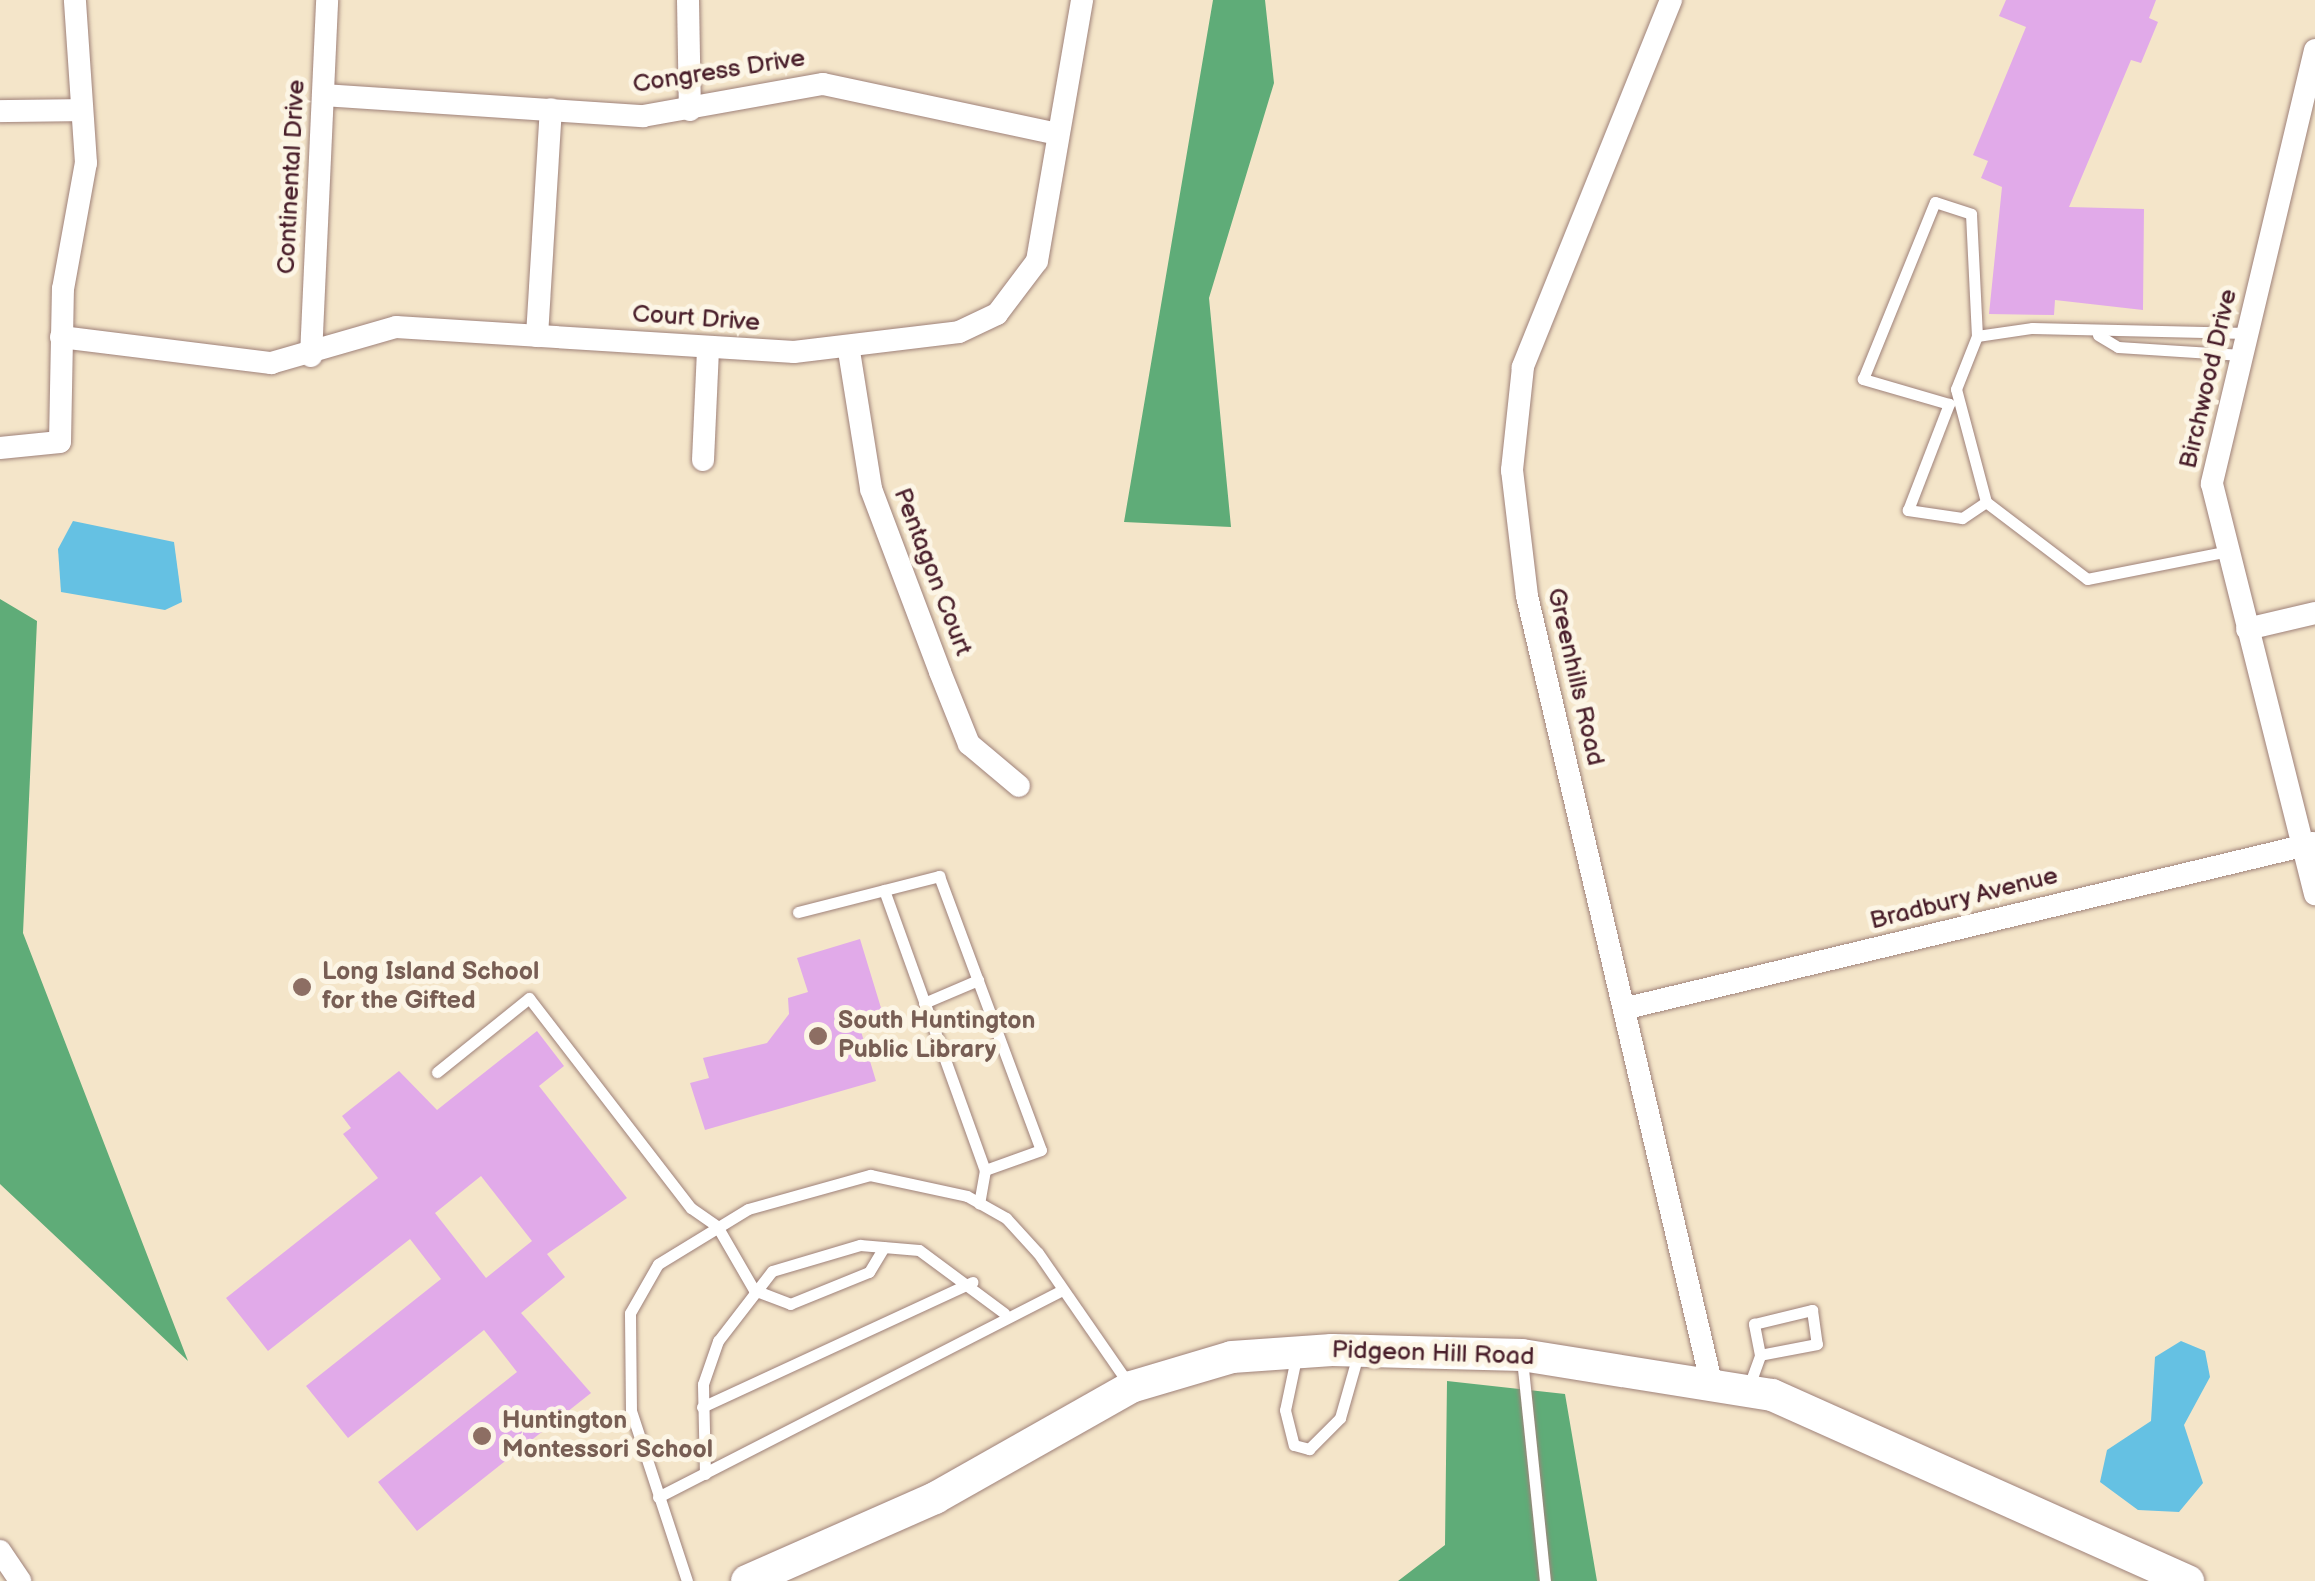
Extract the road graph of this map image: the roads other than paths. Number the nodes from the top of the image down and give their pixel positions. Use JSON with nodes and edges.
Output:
{"nodes":[{"id":1,"x":75,"y":0,"type":"edge"},
{"id":2,"x":327,"y":0,"type":"edge"},
{"id":3,"x":688,"y":0,"type":"edge"},
{"id":4,"x":1082,"y":0,"type":"edge"},
{"id":5,"x":1671,"y":0,"type":"edge"},
{"id":6,"x":2315,"y":50,"type":"edge"},
{"id":7,"x":323,"y":95,"type":"junction"},
{"id":8,"x":80,"y":110,"type":"junction"},
{"id":9,"x":551,"y":110,"type":"junction"},
{"id":10,"x":690,"y":110,"type":"junction"},
{"id":11,"x":0,"y":112,"type":"edge"},
{"id":12,"x":1058,"y":134,"type":"junction"},
{"id":13,"x":2098,"y":335,"type":"junction"},
{"id":14,"x":537,"y":336,"type":"junction"},
{"id":15,"x":1976,"y":336,"type":"junction"},
{"id":16,"x":61,"y":337,"type":"junction"},
{"id":17,"x":2245,"y":344,"type":"junction"},
{"id":18,"x":708,"y":349,"type":"junction"},
{"id":19,"x":850,"y":351,"type":"junction"},
{"id":20,"x":311,"y":356,"type":"junction"},
{"id":21,"x":0,"y":448,"type":"edge"},
{"id":22,"x":703,"y":460,"type":"dead end"},
{"id":23,"x":1986,"y":502,"type":"junction"},
{"id":24,"x":2228,"y":551,"type":"junction"},
{"id":25,"x":2315,"y":613,"type":"edge"},
{"id":26,"x":2247,"y":629,"type":"junction"},
{"id":27,"x":1019,"y":786,"type":"dead end"},
{"id":28,"x":2306,"y":845,"type":"edge"},
{"id":29,"x":884,"y":890,"type":"junction"},
{"id":30,"x":2315,"y":894,"type":"edge"},
{"id":31,"x":798,"y":912,"type":"dead end"},
{"id":32,"x":978,"y":980,"type":"junction"},
{"id":33,"x":924,"y":1002,"type":"junction"},
{"id":34,"x":1626,"y":1008,"type":"junction"},
{"id":35,"x":437,"y":1072,"type":"dead end"},
{"id":36,"x":985,"y":1170,"type":"junction"},
{"id":37,"x":979,"y":1203,"type":"junction"},
{"id":38,"x":717,"y":1226,"type":"junction"},
{"id":39,"x":884,"y":1248,"type":"junction"},
{"id":40,"x":973,"y":1282,"type":"junction"},
{"id":41,"x":754,"y":1290,"type":"junction"},
{"id":42,"x":1062,"y":1290,"type":"junction"},
{"id":43,"x":1004,"y":1313,"type":"junction"},
{"id":44,"x":1359,"y":1351,"type":"junction"},
{"id":45,"x":1297,"y":1352,"type":"junction"},
{"id":46,"x":1522,"y":1354,"type":"junction"},
{"id":47,"x":1760,"y":1355,"type":"junction"},
{"id":48,"x":1711,"y":1382,"type":"junction"},
{"id":49,"x":1130,"y":1386,"type":"junction"},
{"id":50,"x":1748,"y":1390,"type":"junction"},
{"id":51,"x":702,"y":1408,"type":"junction"},
{"id":52,"x":705,"y":1474,"type":"junction"},
{"id":53,"x":658,"y":1497,"type":"junction"},
{"id":54,"x":0,"y":1551,"type":"edge"},
{"id":55,"x":20,"y":1581,"type":"edge"},
{"id":56,"x":687,"y":1581,"type":"edge"},
{"id":57,"x":746,"y":1581,"type":"edge"},
{"id":58,"x":1545,"y":1581,"type":"edge"},
{"id":59,"x":2188,"y":1581,"type":"edge"}],
"edges":[{"from":1,"to":8,"type":"street"},
{"from":2,"to":7,"type":"street","name":"Continental Drive"},
{"from":3,"to":10,"type":"street"},
{"from":4,"to":12,"type":"street","name":"Court Drive"},
{"from":5,"to":34,"type":"street","name":"Greenhills Road"},
{"from":6,"to":17,"type":"street","name":"Birchwood Drive"},
{"from":7,"to":9,"type":"street","name":"Congress Drive"},
{"from":7,"to":20,"type":"street","name":"Continental Drive"},
{"from":8,"to":11,"type":"street"},
{"from":8,"to":16,"type":"street"},
{"from":9,"to":10,"type":"street","name":"Congress Drive"},
{"from":9,"to":14,"type":"street"},
{"from":10,"to":12,"type":"street","name":"Congress Drive"},
{"from":12,"to":19,"type":"street","name":"Court Drive"},
{"from":13,"to":15,"type":"lane"},
{"from":13,"to":17,"type":"lane"},
{"from":13,"to":17,"type":"lane"},
{"from":14,"to":18,"type":"street","name":"Court Drive"},
{"from":14,"to":20,"type":"street","name":"Court Drive"},
{"from":15,"to":23,"type":"lane"},
{"from":15,"to":23,"type":"lane"},
{"from":16,"to":20,"type":"street","name":"Court Drive"},
{"from":16,"to":21,"type":"street"},
{"from":17,"to":24,"type":"street","name":"Birchwood Drive"},
{"from":18,"to":19,"type":"street","name":"Court Drive"},
{"from":18,"to":22,"type":"street"},
{"from":19,"to":27,"type":"street","name":"Pentagon Court"},
{"from":23,"to":24,"type":"lane"},
{"from":24,"to":26,"type":"street","name":"Birchwood Drive"},
{"from":25,"to":26,"type":"street"},
{"from":26,"to":28,"type":"street","name":"Birchwood Drive"},
{"from":28,"to":30,"type":"street","name":"Birchwood Drive"},
{"from":28,"to":34,"type":"street","name":"Bradbury Avenue"},
{"from":29,"to":31,"type":"lane"},
{"from":29,"to":32,"type":"lane"},
{"from":29,"to":33,"type":"lane"},
{"from":32,"to":33,"type":"lane"},
{"from":32,"to":36,"type":"lane"},
{"from":33,"to":36,"type":"lane"},
{"from":34,"to":48,"type":"street","name":"Greenhills Road"},
{"from":35,"to":38,"type":"lane"},
{"from":36,"to":37,"type":"lane"},
{"from":37,"to":38,"type":"lane"},
{"from":37,"to":42,"type":"lane"},
{"from":38,"to":41,"type":"lane"},
{"from":38,"to":53,"type":"lane"},
{"from":39,"to":40,"type":"lane"},
{"from":39,"to":41,"type":"lane"},
{"from":39,"to":41,"type":"lane"},
{"from":40,"to":43,"type":"lane"},
{"from":40,"to":51,"type":"lane"},
{"from":41,"to":51,"type":"lane"},
{"from":42,"to":43,"type":"lane"},
{"from":42,"to":49,"type":"lane"},
{"from":43,"to":52,"type":"lane"},
{"from":44,"to":45,"type":"street","name":"Pidgeon Hill Road"},
{"from":44,"to":45,"type":"lane"},
{"from":44,"to":46,"type":"street","name":"Pidgeon Hill Road"},
{"from":45,"to":49,"type":"street","name":"Pidgeon Hill Road"},
{"from":46,"to":48,"type":"street","name":"Pidgeon Hill Road"},
{"from":46,"to":58,"type":"lane"},
{"from":47,"to":47,"type":"lane"},
{"from":47,"to":50,"type":"lane"},
{"from":48,"to":50,"type":"street","name":"Pidgeon Hill Road"},
{"from":49,"to":57,"type":"street","name":"Pidgeon Hill Road"},
{"from":50,"to":59,"type":"street","name":"Pidgeon Hill Road"},
{"from":51,"to":52,"type":"lane"},
{"from":52,"to":53,"type":"lane"},
{"from":53,"to":56,"type":"lane"},
{"from":54,"to":55,"type":"street"}]}
